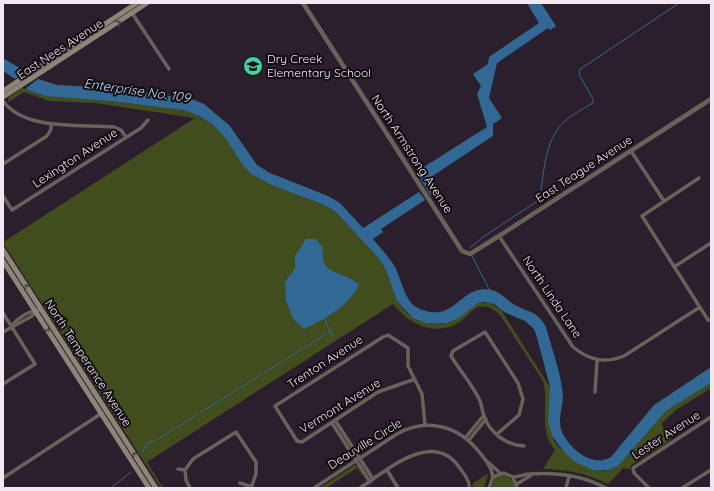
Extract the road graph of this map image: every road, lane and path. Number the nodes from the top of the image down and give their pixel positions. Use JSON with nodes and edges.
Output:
{"nodes":[{"id":1,"x":137,"y":3,"type":"edge"},
{"id":2,"x":142,"y":3,"type":"edge"},
{"id":3,"x":147,"y":3,"type":"edge"},
{"id":4,"x":303,"y":3,"type":"edge"},
{"id":5,"x":132,"y":13,"type":"junction"},
{"id":6,"x":169,"y":69,"type":"dead end"},
{"id":7,"x":3,"y":91,"type":"edge"},
{"id":8,"x":3,"y":97,"type":"edge"},
{"id":9,"x":711,"y":99,"type":"edge"},
{"id":10,"x":3,"y":101,"type":"edge"},
{"id":11,"x":148,"y":120,"type":"dead end"},
{"id":12,"x":52,"y":124,"type":"junction"},
{"id":13,"x":126,"y":137,"type":"junction"},
{"id":14,"x":631,"y":151,"type":"junction"},
{"id":15,"x":3,"y":164,"type":"edge"},
{"id":16,"x":699,"y":178,"type":"dead end"},
{"id":17,"x":4,"y":198,"type":"edge"},
{"id":18,"x":664,"y":201,"type":"junction"},
{"id":19,"x":499,"y":236,"type":"junction"},
{"id":20,"x":711,"y":243,"type":"edge"},
{"id":21,"x":3,"y":250,"type":"edge"},
{"id":22,"x":467,"y":254,"type":"joint"},
{"id":23,"x":3,"y":261,"type":"edge"},
{"id":24,"x":674,"y":267,"type":"junction"},
{"id":25,"x":700,"y":308,"type":"junction"},
{"id":26,"x":38,"y":309,"type":"junction"},
{"id":27,"x":3,"y":313,"type":"edge"},
{"id":28,"x":710,"y":321,"type":"edge"},
{"id":29,"x":11,"y":326,"type":"junction"},
{"id":30,"x":3,"y":332,"type":"edge"},
{"id":31,"x":597,"y":361,"type":"junction"},
{"id":32,"x":415,"y":379,"type":"junction"},
{"id":33,"x":3,"y":384,"type":"edge"},
{"id":34,"x":594,"y":392,"type":"dead end"},
{"id":35,"x":106,"y":410,"type":"junction"},
{"id":36,"x":101,"y":414,"type":"junction"},
{"id":37,"x":485,"y":417,"type":"junction"},
{"id":38,"x":711,"y":417,"type":"edge"},
{"id":39,"x":333,"y":422,"type":"junction"},
{"id":40,"x":425,"y":425,"type":"junction"},
{"id":41,"x":497,"y":434,"type":"junction"},
{"id":42,"x":468,"y":439,"type":"junction"},
{"id":43,"x":299,"y":442,"type":"joint"},
{"id":44,"x":524,"y":446,"type":"dead end"},
{"id":45,"x":358,"y":460,"type":"junction"},
{"id":46,"x":488,"y":462,"type":"junction"},
{"id":47,"x":178,"y":469,"type":"dead end"},
{"id":48,"x":185,"y":470,"type":"junction"},
{"id":49,"x":387,"y":470,"type":"junction"},
{"id":50,"x":711,"y":470,"type":"edge"},
{"id":51,"x":500,"y":473,"type":"junction"},
{"id":52,"x":533,"y":474,"type":"junction"},
{"id":53,"x":569,"y":476,"type":"junction"},
{"id":54,"x":493,"y":477,"type":"junction"},
{"id":55,"x":514,"y":477,"type":"junction"},
{"id":56,"x":3,"y":478,"type":"edge"},
{"id":57,"x":371,"y":480,"type":"junction"},
{"id":58,"x":240,"y":482,"type":"dead end"},
{"id":59,"x":517,"y":486,"type":"edge"},
{"id":60,"x":252,"y":487,"type":"edge"},
{"id":61,"x":470,"y":487,"type":"edge"},
{"id":62,"x":149,"y":488,"type":"edge"},
{"id":63,"x":156,"y":488,"type":"edge"},
{"id":64,"x":190,"y":488,"type":"edge"},
{"id":65,"x":314,"y":488,"type":"edge"},
{"id":66,"x":360,"y":488,"type":"edge"},
{"id":67,"x":398,"y":488,"type":"edge"},
{"id":68,"x":489,"y":488,"type":"edge"},
{"id":69,"x":566,"y":488,"type":"edge"},
{"id":70,"x":606,"y":488,"type":"edge"},
{"id":71,"x":648,"y":488,"type":"edge"},
{"id":72,"x":682,"y":488,"type":"edge"}],
"edges":[{"from":1,"to":7,"type":"main road","name":"East Nees Avenue"},
{"from":2,"to":5,"type":"main road"},
{"from":3,"to":5,"type":"main road","name":"East Nees Avenue"},
{"from":4,"to":22,"type":"street","name":"North Armstrong Avenue"},
{"from":5,"to":6,"type":"street"},
{"from":8,"to":5,"type":"main road","name":"East Nees Avenue","one_way":true},
{"from":9,"to":14,"type":"street","name":"East Teague Avenue"},
{"from":10,"to":12,"type":"street"},
{"from":11,"to":13,"type":"street","name":"Lexington Avenue"},
{"from":12,"to":13,"type":"street"},
{"from":12,"to":15,"type":"street"},
{"from":13,"to":17,"type":"street","name":"Lexington Avenue"},
{"from":14,"to":18,"type":"street"},
{"from":14,"to":19,"type":"street","name":"East Teague Avenue"},
{"from":16,"to":18,"type":"street"},
{"from":18,"to":24,"type":"street"},
{"from":19,"to":22,"type":"street","name":"East Teague Avenue"},
{"from":19,"to":31,"type":"street","name":"North Linda Lane"},
{"from":20,"to":24,"type":"street"},
{"from":26,"to":21,"type":"main road","name":"North Temperance Avenue","one_way":true},
{"from":23,"to":26,"type":"main road","name":"North Temperance Avenue"},
{"from":24,"to":25,"type":"street"},
{"from":25,"to":28,"type":"street"},
{"from":25,"to":31,"type":"street"},
{"from":26,"to":29,"type":"street"},
{"from":26,"to":35,"type":"main road","name":"North Temperance Avenue"},
{"from":26,"to":36,"type":"main road","name":"North Temperance Avenue","one_way":true},
{"from":27,"to":29,"type":"street"},
{"from":29,"to":30,"type":"street"},
{"from":29,"to":33,"type":"street"},
{"from":31,"to":34,"type":"street"},
{"from":32,"to":39,"type":"street","name":"Vermont Avenue"},
{"from":32,"to":40,"type":"street"},
{"from":32,"to":43,"type":"street","name":"Trenton Avenue"},
{"from":35,"to":36,"type":"street"},
{"from":63,"to":35,"type":"main road","name":"North Temperance Avenue","one_way":true},
{"from":36,"to":56,"type":"street"},
{"from":36,"to":62,"type":"main road","name":"North Temperance Avenue"},
{"from":37,"to":41,"type":"street"},
{"from":37,"to":41,"type":"street"},
{"from":37,"to":42,"type":"street"},
{"from":38,"to":71,"type":"street","name":"Lester Avenue"},
{"from":39,"to":43,"type":"street","name":"Vermont Avenue"},
{"from":39,"to":45,"type":"street"},
{"from":40,"to":42,"type":"street","name":"Deauville Circle"},
{"from":40,"to":45,"type":"street","name":"Deauville Circle"},
{"from":41,"to":44,"type":"street"},
{"from":42,"to":46,"type":"street","name":"Deauville Circle"},
{"from":45,"to":57,"type":"street"},
{"from":45,"to":65,"type":"street","name":"Deauville Circle"},
{"from":46,"to":51,"type":"street","name":"Deauville Circle"},
{"from":46,"to":54,"type":"street","name":"Deauville Circle"},
{"from":47,"to":48,"type":"street"},
{"from":48,"to":60,"type":"street"},
{"from":48,"to":64,"type":"street"},
{"from":49,"to":57,"type":"street"},
{"from":49,"to":61,"type":"street"},
{"from":49,"to":67,"type":"street"},
{"from":50,"to":72,"type":"street"},
{"from":51,"to":54,"type":"street"},
{"from":51,"to":55,"type":"street"},
{"from":52,"to":53,"type":"street"},
{"from":52,"to":55,"type":"street"},
{"from":52,"to":59,"type":"street"},
{"from":53,"to":69,"type":"street"},
{"from":53,"to":70,"type":"street"},
{"from":54,"to":68,"type":"street"},
{"from":55,"to":59,"type":"street"},
{"from":57,"to":66,"type":"street"},
{"from":58,"to":60,"type":"street"}]}
